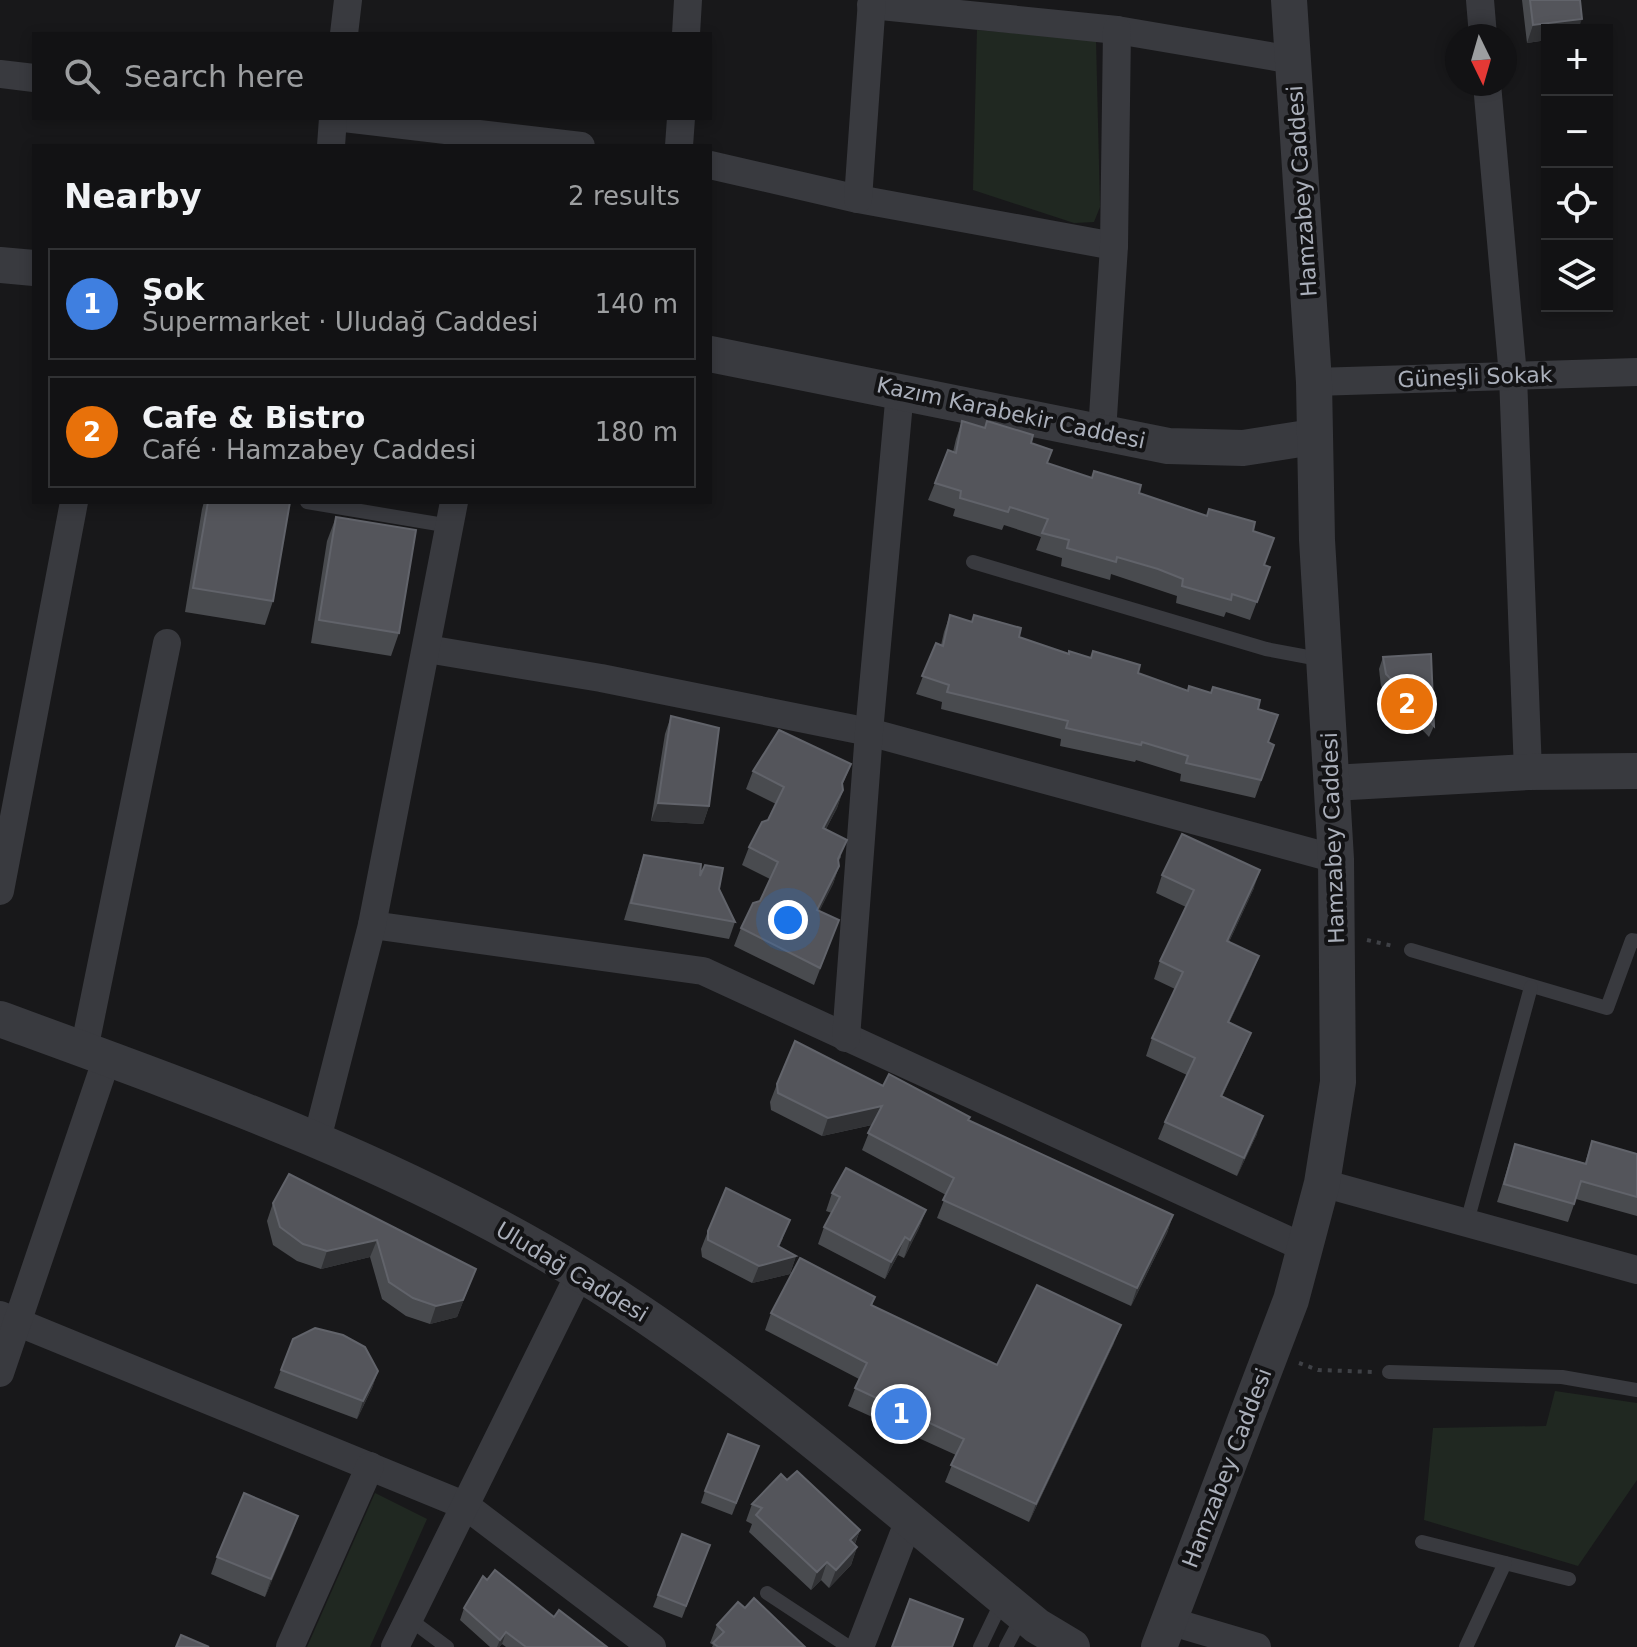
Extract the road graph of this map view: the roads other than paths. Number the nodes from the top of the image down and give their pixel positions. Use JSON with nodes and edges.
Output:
{"nodes":[{"id":1,"x":348,"y":0,"type":"edge"},
{"id":2,"x":688,"y":0,"type":"edge"},
{"id":3,"x":1289,"y":0,"type":"edge"},
{"id":4,"x":1480,"y":0,"type":"edge"},
{"id":5,"x":872,"y":3,"type":"edge"},
{"id":6,"x":1482,"y":24,"type":"edge"},
{"id":7,"x":1117,"y":30,"type":"junction"},
{"id":8,"x":344,"y":32,"type":"edge"},
{"id":9,"x":686,"y":32,"type":"edge"},
{"id":10,"x":1293,"y":60,"type":"junction"},
{"id":11,"x":0,"y":74,"type":"edge"},
{"id":12,"x":32,"y":78,"type":"edge"},
{"id":13,"x":1488,"y":96,"type":"edge"},
{"id":14,"x":333,"y":120,"type":"edge"},
{"id":15,"x":361,"y":120,"type":"edge"},
{"id":16,"x":681,"y":120,"type":"edge"},
{"id":17,"x":331,"y":144,"type":"edge"},
{"id":18,"x":564,"y":144,"type":"edge"},
{"id":19,"x":679,"y":144,"type":"edge"},
{"id":20,"x":712,"y":165,"type":"edge"},
{"id":21,"x":858,"y":199,"type":"junction"},
{"id":22,"x":1114,"y":246,"type":"junction"},
{"id":23,"x":0,"y":265,"type":"edge"},
{"id":24,"x":32,"y":268,"type":"edge"},
{"id":25,"x":712,"y":354,"type":"edge"},
{"id":26,"x":1637,"y":372,"type":"edge"},
{"id":27,"x":1513,"y":376,"type":"junction"},
{"id":28,"x":1314,"y":382,"type":"junction"},
{"id":29,"x":900,"y":391,"type":"junction"},
{"id":30,"x":1102,"y":432,"type":"junction"},
{"id":31,"x":1313,"y":437,"type":"junction"},
{"id":32,"x":74,"y":504,"type":"edge"},
{"id":33,"x":335,"y":504,"type":"edge"},
{"id":34,"x":452,"y":514,"type":"edge"},
{"id":35,"x":973,"y":562,"type":"dead end"},
{"id":36,"x":167,"y":643,"type":"dead end"},
{"id":37,"x":427,"y":649,"type":"junction"},
{"id":38,"x":1325,"y":661,"type":"junction"},
{"id":39,"x":869,"y":732,"type":"junction"},
{"id":40,"x":1637,"y":771,"type":"edge"},
{"id":41,"x":1528,"y":772,"type":"junction"},
{"id":42,"x":1332,"y":783,"type":"junction"},
{"id":43,"x":1336,"y":859,"type":"junction"},
{"id":44,"x":0,"y":891,"type":"edge"},
{"id":45,"x":372,"y":925,"type":"junction"},
{"id":46,"x":1637,"y":941,"type":"edge"},
{"id":47,"x":1411,"y":950,"type":"road end"},
{"id":48,"x":1531,"y":987,"type":"junction"},
{"id":49,"x":0,"y":1019,"type":"edge"},
{"id":50,"x":846,"y":1038,"type":"junction"},
{"id":51,"x":96,"y":1054,"type":"junction"},
{"id":52,"x":316,"y":1143,"type":"junction"},
{"id":53,"x":1322,"y":1183,"type":"junction"},
{"id":54,"x":1467,"y":1222,"type":"junction"},
{"id":55,"x":1305,"y":1248,"type":"junction"},
{"id":56,"x":1637,"y":1270,"type":"edge"},
{"id":57,"x":580,"y":1273,"type":"junction"},
{"id":58,"x":8,"y":1318,"type":"edge"},
{"id":59,"x":1389,"y":1372,"type":"road end"},
{"id":60,"x":0,"y":1373,"type":"edge"},
{"id":61,"x":1637,"y":1390,"type":"edge"},
{"id":62,"x":370,"y":1466,"type":"junction"},
{"id":63,"x":466,"y":1506,"type":"junction"},
{"id":64,"x":909,"y":1520,"type":"junction"},
{"id":65,"x":1422,"y":1542,"type":"dead end"},
{"id":66,"x":1505,"y":1563,"type":"junction"},
{"id":67,"x":1569,"y":1579,"type":"dead end"},
{"id":68,"x":767,"y":1593,"type":"dead end"},
{"id":69,"x":1013,"y":1606,"type":"junction"},
{"id":70,"x":408,"y":1618,"type":"junction"},
{"id":71,"x":1164,"y":1634,"type":"edge"},
{"id":72,"x":290,"y":1647,"type":"edge"},
{"id":73,"x":395,"y":1647,"type":"edge"},
{"id":74,"x":447,"y":1647,"type":"edge"},
{"id":75,"x":652,"y":1647,"type":"edge"},
{"id":76,"x":849,"y":1647,"type":"edge"},
{"id":77,"x":860,"y":1647,"type":"edge"},
{"id":78,"x":980,"y":1647,"type":"edge"},
{"id":79,"x":1006,"y":1647,"type":"edge"},
{"id":80,"x":1072,"y":1647,"type":"edge"},
{"id":81,"x":1257,"y":1647,"type":"edge"},
{"id":82,"x":1466,"y":1647,"type":"edge"}],
"edges":[{"from":1,"to":8,"type":"street"},
{"from":2,"to":9,"type":"street"},
{"from":3,"to":10,"type":"street","name":"Hamzabey Caddesi"},
{"from":4,"to":6,"type":"street"},
{"from":5,"to":7,"type":"street"},
{"from":5,"to":21,"type":"street"},
{"from":7,"to":10,"type":"street"},
{"from":7,"to":22,"type":"street"},
{"from":10,"to":28,"type":"street","name":"Hamzabey Caddesi"},
{"from":11,"to":12,"type":"street"},
{"from":13,"to":27,"type":"street"},
{"from":14,"to":17,"type":"street"},
{"from":15,"to":18,"type":"street"},
{"from":16,"to":19,"type":"street"},
{"from":20,"to":21,"type":"street"},
{"from":21,"to":22,"type":"street"},
{"from":22,"to":30,"type":"street"},
{"from":23,"to":24,"type":"street"},
{"from":25,"to":29,"type":"street","name":"Kazım Karabekir Caddesi"},
{"from":26,"to":27,"type":"street","name":"Güneşli Sokak"},
{"from":27,"to":28,"type":"street","name":"Güneşli Sokak"},
{"from":27,"to":41,"type":"street"},
{"from":28,"to":31,"type":"street","name":"Hamzabey Caddesi"},
{"from":29,"to":30,"type":"street","name":"Kazım Karabekir Caddesi"},
{"from":29,"to":39,"type":"street"},
{"from":30,"to":31,"type":"street","name":"Kazım Karabekir Caddesi"},
{"from":31,"to":38,"type":"street","name":"Hamzabey Caddesi"},
{"from":32,"to":44,"type":"street"},
{"from":33,"to":34,"type":"lane"},
{"from":34,"to":37,"type":"street"},
{"from":35,"to":38,"type":"lane"},
{"from":36,"to":51,"type":"street"},
{"from":37,"to":39,"type":"street"},
{"from":37,"to":45,"type":"street"},
{"from":38,"to":42,"type":"street","name":"Hamzabey Caddesi"},
{"from":39,"to":43,"type":"street"},
{"from":39,"to":50,"type":"street"},
{"from":40,"to":41,"type":"street"},
{"from":41,"to":42,"type":"street"},
{"from":42,"to":43,"type":"street","name":"Hamzabey Caddesi"},
{"from":43,"to":53,"type":"street","name":"Hamzabey Caddesi"},
{"from":45,"to":50,"type":"street"},
{"from":45,"to":52,"type":"street"},
{"from":46,"to":48,"type":"lane"},
{"from":47,"to":48,"type":"lane"},
{"from":48,"to":54,"type":"lane"},
{"from":49,"to":51,"type":"street","name":"Uludağ Caddesi"},
{"from":50,"to":55,"type":"street"},
{"from":51,"to":52,"type":"street","name":"Uludağ Caddesi"},
{"from":51,"to":58,"type":"street"},
{"from":52,"to":57,"type":"street","name":"Uludağ Caddesi"},
{"from":53,"to":54,"type":"street"},
{"from":53,"to":55,"type":"street","name":"Hamzabey Caddesi"},
{"from":54,"to":56,"type":"street"},
{"from":55,"to":71,"type":"street","name":"Hamzabey Caddesi"},
{"from":57,"to":63,"type":"street"},
{"from":57,"to":64,"type":"street","name":"Uludağ Caddesi"},
{"from":58,"to":60,"type":"street"},
{"from":58,"to":62,"type":"street"},
{"from":59,"to":61,"type":"lane"},
{"from":62,"to":63,"type":"street"},
{"from":62,"to":72,"type":"street"},
{"from":63,"to":70,"type":"street"},
{"from":63,"to":75,"type":"street"},
{"from":64,"to":69,"type":"street","name":"Uludağ Caddesi"},
{"from":64,"to":77,"type":"street"},
{"from":65,"to":66,"type":"lane"},
{"from":66,"to":67,"type":"lane"},
{"from":66,"to":82,"type":"lane"},
{"from":68,"to":76,"type":"lane"},
{"from":69,"to":78,"type":"lane"},
{"from":69,"to":79,"type":"lane"},
{"from":69,"to":80,"type":"street","name":"Uludağ Caddesi"},
{"from":70,"to":73,"type":"street"},
{"from":70,"to":74,"type":"lane"},
{"from":71,"to":81,"type":"street"}]}
